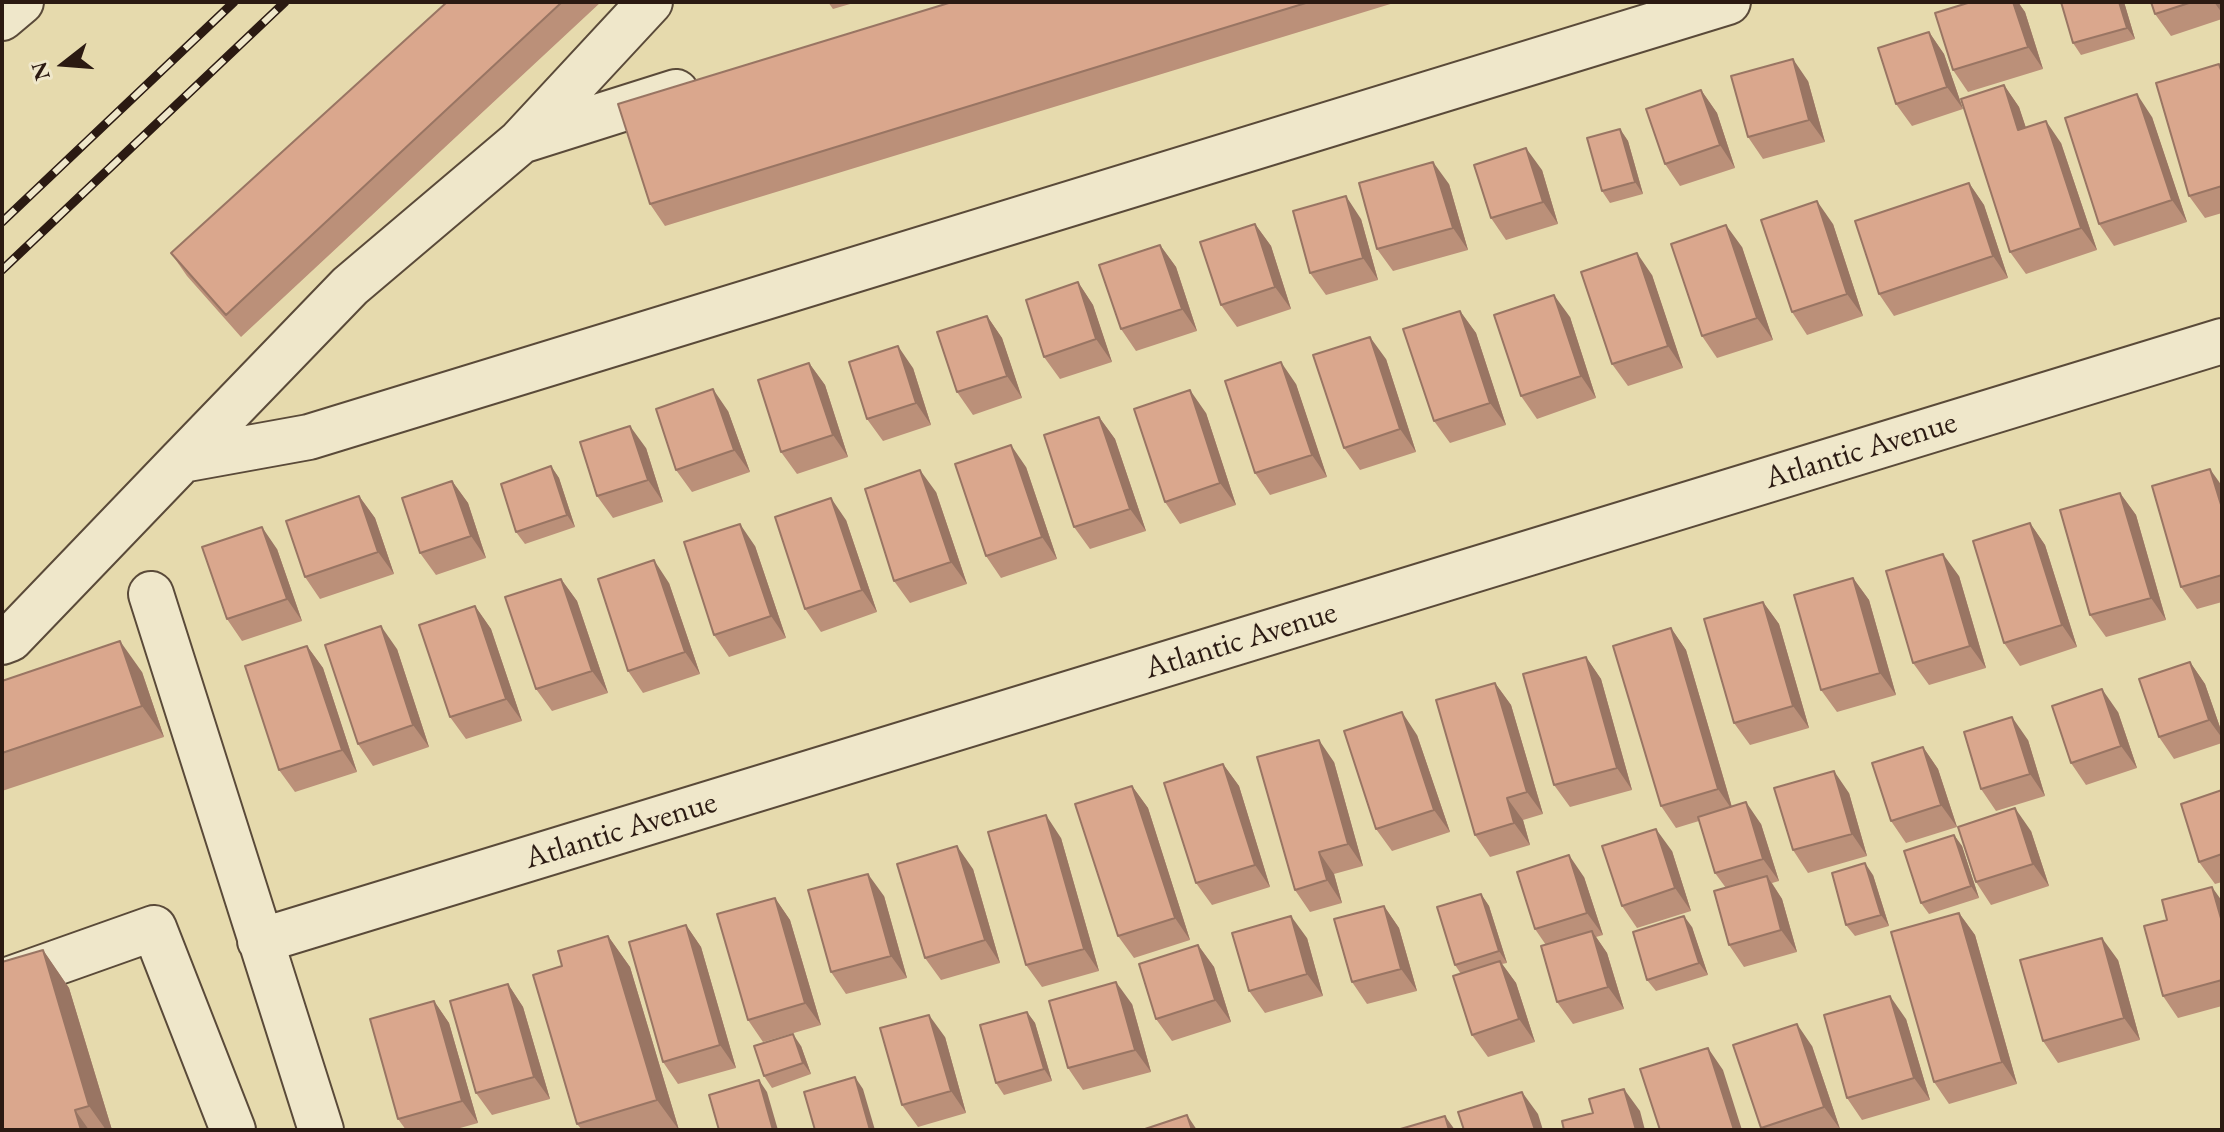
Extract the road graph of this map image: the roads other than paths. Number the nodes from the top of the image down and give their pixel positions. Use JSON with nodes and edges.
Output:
{"nodes":[{"id":1,"x":21,"y":2,"type":"edge"},
{"id":2,"x":650,"y":2,"type":"edge"},
{"id":3,"x":1727,"y":2,"type":"edge"},
{"id":4,"x":2,"y":18,"type":"edge"},
{"id":5,"x":717,"y":79,"type":"edge"},
{"id":6,"x":520,"y":142,"type":"junction"},
{"id":7,"x":2222,"y":341,"type":"edge"},
{"id":8,"x":182,"y":460,"type":"junction"},
{"id":9,"x":151,"y":594,"type":"dead end"},
{"id":10,"x":2,"y":642,"type":"edge"},
{"id":11,"x":260,"y":941,"type":"junction"},
{"id":12,"x":2,"y":982,"type":"edge"},
{"id":13,"x":233,"y":1130,"type":"edge"},
{"id":14,"x":321,"y":1130,"type":"edge"}],
"edges":[{"from":1,"to":4,"type":"street"},
{"from":2,"to":6,"type":"street"},
{"from":3,"to":8,"type":"street"},
{"from":5,"to":6,"type":"street"},
{"from":6,"to":8,"type":"street"},
{"from":7,"to":11,"type":"street","name":"Atlantic Avenue"},
{"from":8,"to":10,"type":"street"},
{"from":9,"to":11,"type":"street"},
{"from":11,"to":14,"type":"street"},
{"from":12,"to":13,"type":"street"}]}
